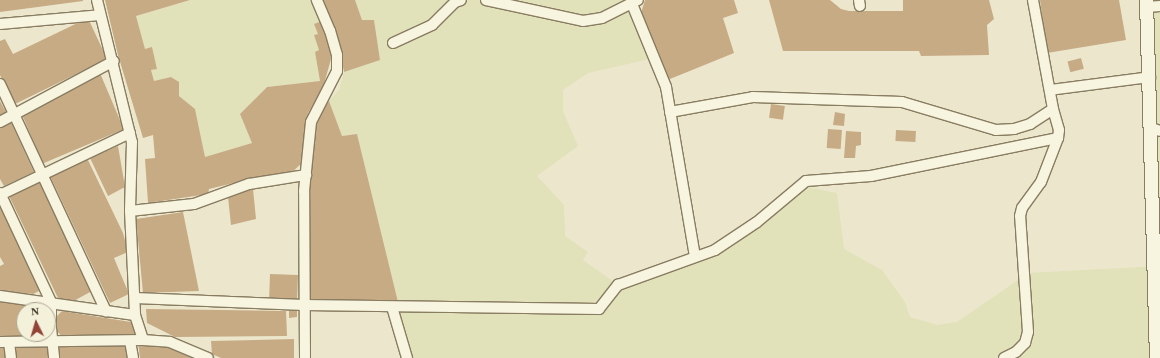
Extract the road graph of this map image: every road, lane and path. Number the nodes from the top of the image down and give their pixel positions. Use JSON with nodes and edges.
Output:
{"nodes":[{"id":1,"x":97,"y":0,"type":"edge"},
{"id":2,"x":317,"y":0,"type":"edge"},
{"id":3,"x":447,"y":0,"type":"edge"},
{"id":4,"x":461,"y":0,"type":"edge"},
{"id":5,"x":486,"y":0,"type":"edge"},
{"id":6,"x":1033,"y":0,"type":"edge"},
{"id":7,"x":635,"y":2,"type":"edge"},
{"id":8,"x":1151,"y":4,"type":"edge"},
{"id":9,"x":447,"y":12,"type":"junction"},
{"id":10,"x":100,"y":15,"type":"junction"},
{"id":11,"x":0,"y":24,"type":"edge"},
{"id":12,"x":393,"y":42,"type":"dead end"},
{"id":13,"x":114,"y":61,"type":"junction"},
{"id":14,"x":1150,"y":77,"type":"junction"},
{"id":15,"x":0,"y":84,"type":"edge"},
{"id":16,"x":1050,"y":90,"type":"junction"},
{"id":17,"x":1053,"y":109,"type":"junction"},
{"id":18,"x":670,"y":112,"type":"junction"},
{"id":19,"x":14,"y":114,"type":"junction"},
{"id":20,"x":0,"y":122,"type":"edge"},
{"id":21,"x":1156,"y":129,"type":"edge"},
{"id":22,"x":130,"y":133,"type":"junction"},
{"id":23,"x":1058,"y":138,"type":"junction"},
{"id":24,"x":42,"y":174,"type":"junction"},
{"id":25,"x":306,"y":175,"type":"junction"},
{"id":26,"x":0,"y":194,"type":"edge"},
{"id":27,"x":130,"y":211,"type":"junction"},
{"id":28,"x":695,"y":256,"type":"junction"},
{"id":29,"x":0,"y":296,"type":"edge"},
{"id":30,"x":135,"y":298,"type":"junction"},
{"id":31,"x":51,"y":302,"type":"joint"},
{"id":32,"x":56,"y":303,"type":"edge"},
{"id":33,"x":304,"y":305,"type":"junction"},
{"id":34,"x":392,"y":307,"type":"junction"},
{"id":35,"x":106,"y":311,"type":"junction"},
{"id":36,"x":135,"y":315,"type":"junction"},
{"id":37,"x":142,"y":340,"type":"junction"},
{"id":38,"x":130,"y":341,"type":"junction"},
{"id":39,"x":5,"y":342,"type":"edge"},
{"id":40,"x":16,"y":342,"type":"edge"},
{"id":41,"x":52,"y":342,"type":"edge"},
{"id":42,"x":56,"y":342,"type":"edge"},
{"id":43,"x":11,"y":358,"type":"edge"},
{"id":44,"x":54,"y":358,"type":"edge"},
{"id":45,"x":132,"y":358,"type":"edge"},
{"id":46,"x":208,"y":358,"type":"edge"},
{"id":47,"x":305,"y":358,"type":"edge"},
{"id":48,"x":406,"y":358,"type":"edge"},
{"id":49,"x":1004,"y":358,"type":"edge"},
{"id":50,"x":1156,"y":358,"type":"edge"}],
"edges":[{"from":1,"to":10,"type":"street"},
{"from":2,"to":25,"type":"street"},
{"from":3,"to":9,"type":"street"},
{"from":4,"to":9,"type":"street"},
{"from":5,"to":7,"type":"street"},
{"from":6,"to":16,"type":"street"},
{"from":7,"to":18,"type":"street"},
{"from":8,"to":14,"type":"street"},
{"from":9,"to":12,"type":"street"},
{"from":10,"to":11,"type":"street"},
{"from":10,"to":13,"type":"street"},
{"from":13,"to":19,"type":"street"},
{"from":13,"to":22,"type":"street"},
{"from":14,"to":16,"type":"street"},
{"from":14,"to":21,"type":"street"},
{"from":15,"to":19,"type":"street"},
{"from":16,"to":17,"type":"street"},
{"from":17,"to":18,"type":"street"},
{"from":17,"to":23,"type":"street"},
{"from":18,"to":28,"type":"street"},
{"from":19,"to":20,"type":"street"},
{"from":19,"to":24,"type":"street"},
{"from":21,"to":50,"type":"street"},
{"from":22,"to":24,"type":"street"},
{"from":22,"to":27,"type":"street"},
{"from":23,"to":28,"type":"street"},
{"from":23,"to":49,"type":"street"},
{"from":24,"to":26,"type":"street"},
{"from":24,"to":35,"type":"street"},
{"from":25,"to":27,"type":"street"},
{"from":25,"to":33,"type":"street"},
{"from":26,"to":31,"type":"street"},
{"from":27,"to":30,"type":"street"},
{"from":28,"to":34,"type":"street"},
{"from":29,"to":31,"type":"street"},
{"from":30,"to":33,"type":"street"},
{"from":30,"to":36,"type":"street"},
{"from":32,"to":35,"type":"street"},
{"from":33,"to":34,"type":"street"},
{"from":33,"to":47,"type":"street"},
{"from":34,"to":48,"type":"street"},
{"from":35,"to":36,"type":"street"},
{"from":36,"to":37,"type":"street"},
{"from":37,"to":38,"type":"street"},
{"from":37,"to":46,"type":"street"},
{"from":38,"to":42,"type":"street"},
{"from":38,"to":45,"type":"street"},
{"from":39,"to":40,"type":"street"},
{"from":39,"to":43,"type":"street"},
{"from":41,"to":44,"type":"street"}]}
